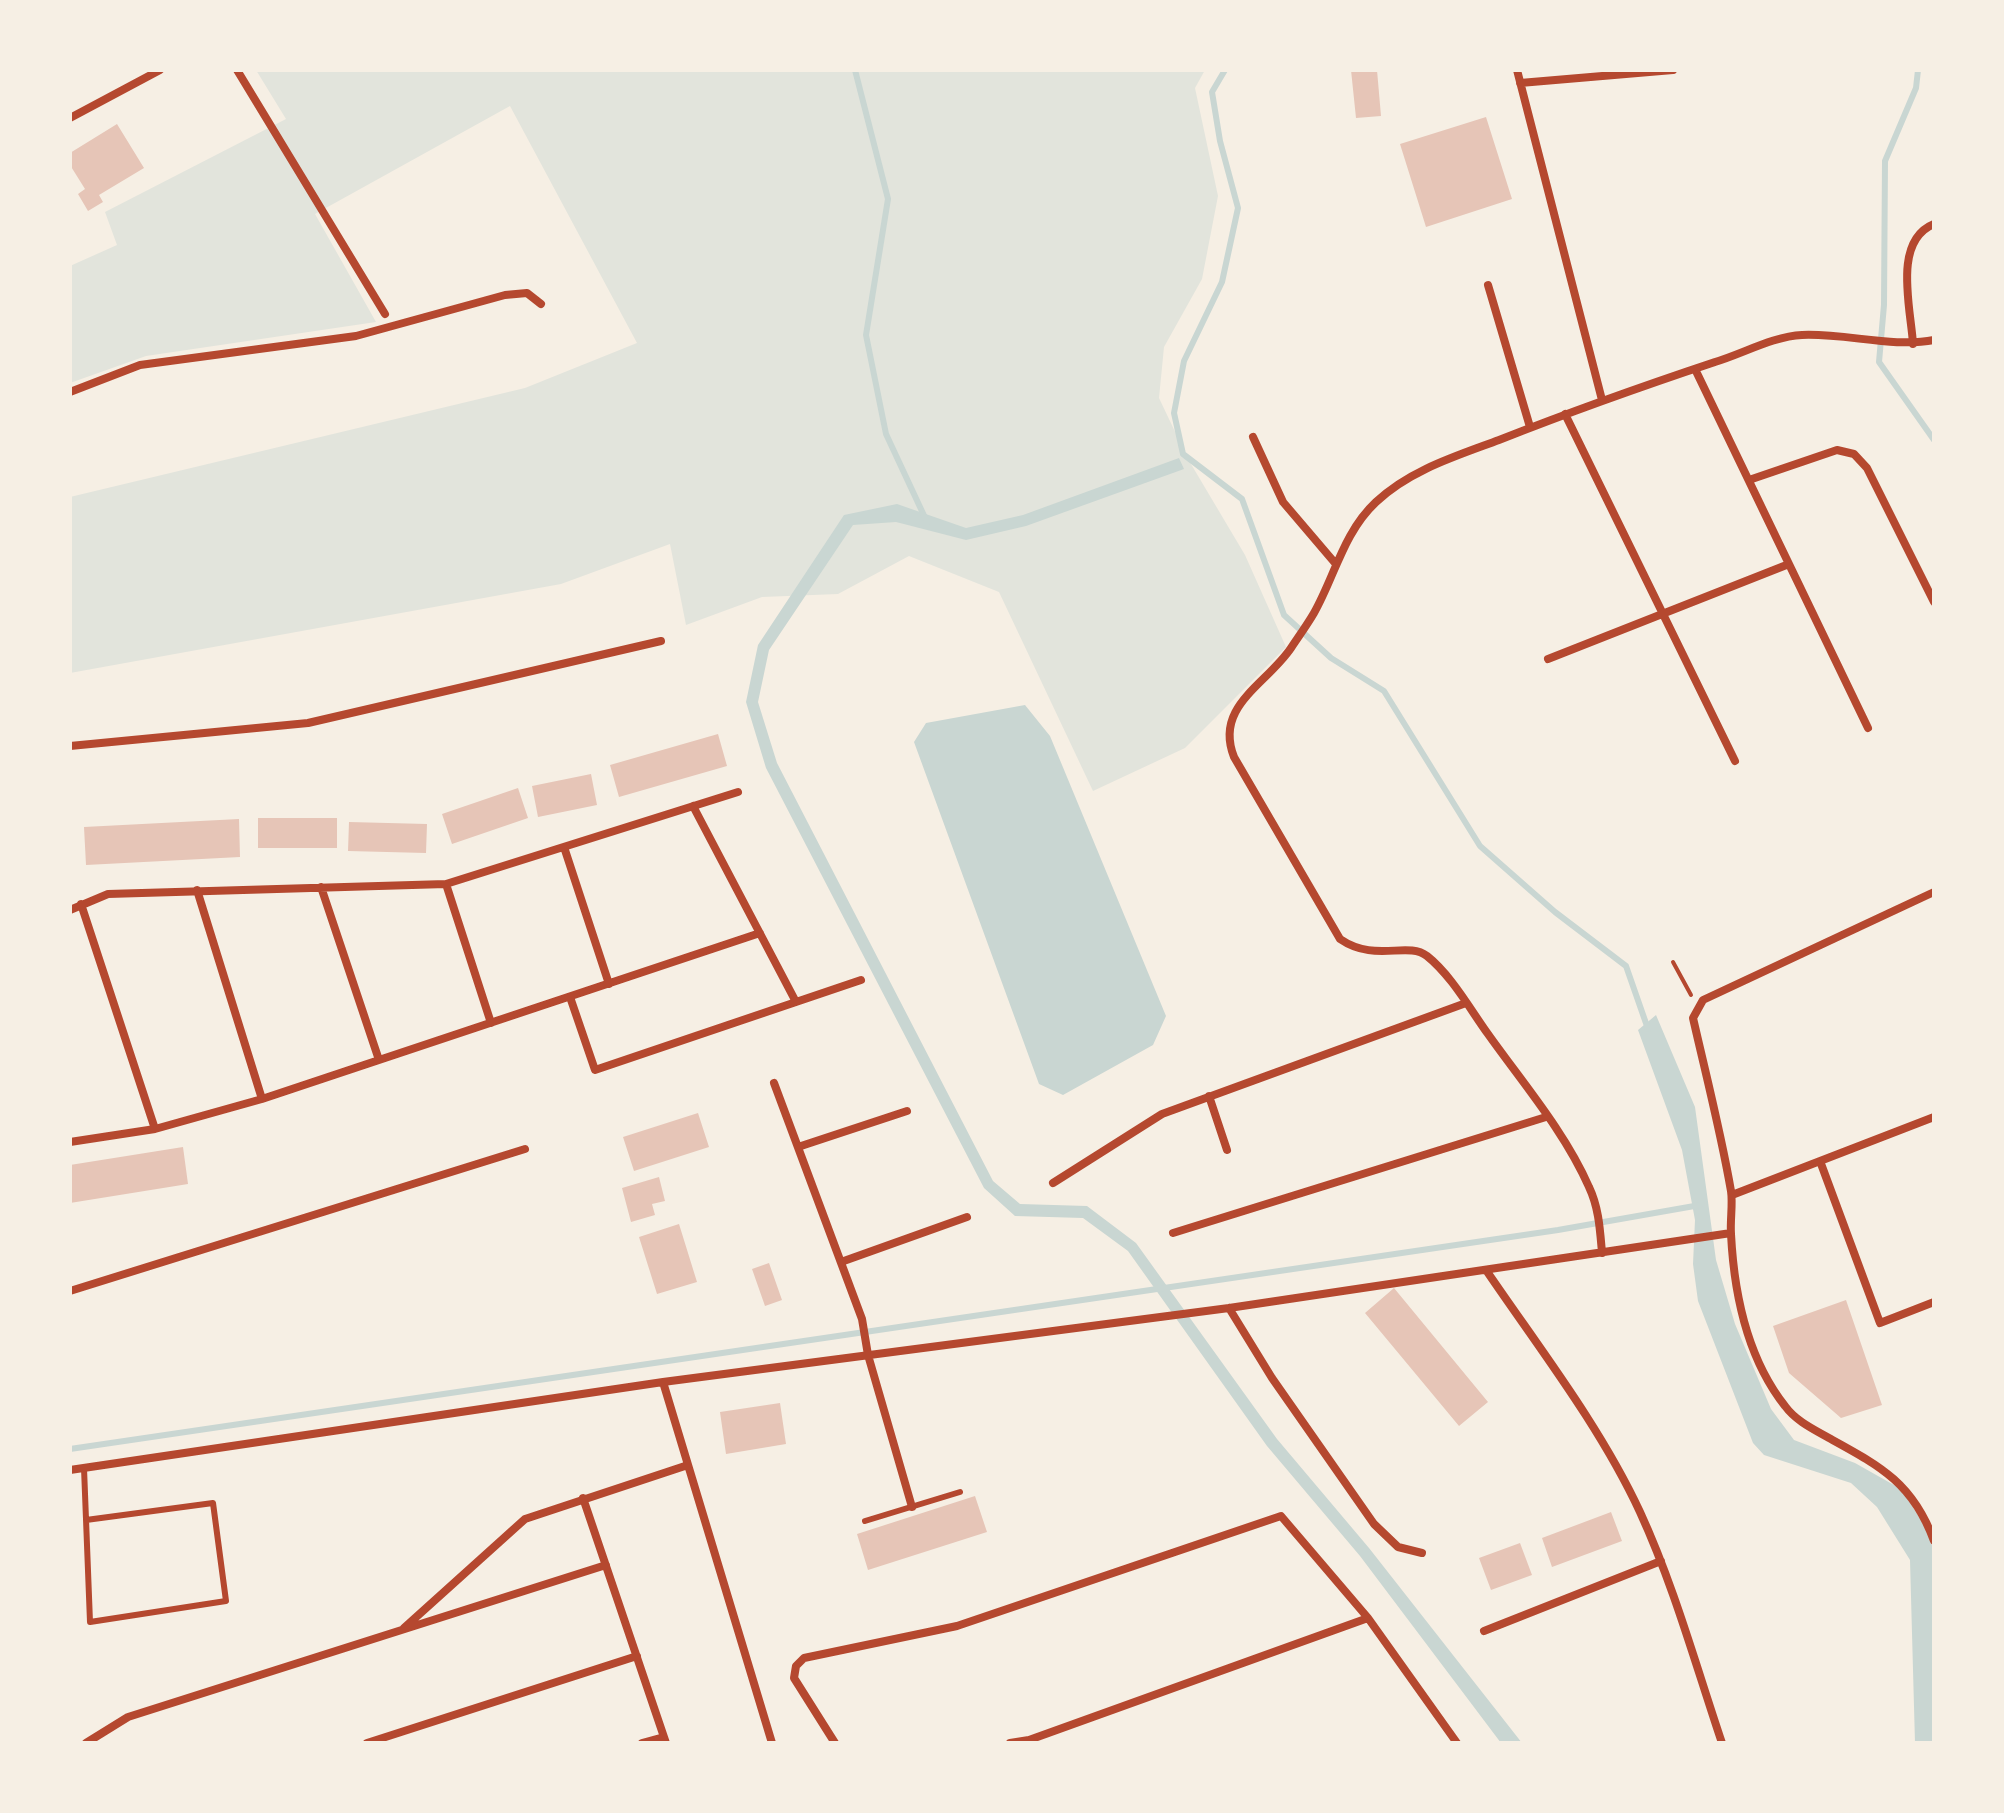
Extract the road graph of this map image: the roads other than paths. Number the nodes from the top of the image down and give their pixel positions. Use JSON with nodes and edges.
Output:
{"nodes":[{"id":1,"x":160,"y":70,"type":"edge"},
{"id":2,"x":237,"y":70,"type":"edge"},
{"id":3,"x":1517,"y":70,"type":"edge"},
{"id":4,"x":1673,"y":70,"type":"edge"},
{"id":5,"x":1520,"y":83,"type":"junction"},
{"id":6,"x":70,"y":118,"type":"edge"},
{"id":7,"x":1934,"y":224,"type":"edge"},
{"id":8,"x":1488,"y":285,"type":"dead end"},
{"id":9,"x":541,"y":304,"type":"dead end"},
{"id":10,"x":385,"y":314,"type":"dead end"},
{"id":11,"x":1934,"y":340,"type":"edge"},
{"id":12,"x":1913,"y":344,"type":"junction"},
{"id":13,"x":1695,"y":369,"type":"junction"},
{"id":14,"x":70,"y":392,"type":"edge"},
{"id":15,"x":1602,"y":400,"type":"junction"},
{"id":16,"x":1565,"y":414,"type":"junction"},
{"id":17,"x":1530,"y":427,"type":"junction"},
{"id":18,"x":1253,"y":437,"type":"dead end"},
{"id":19,"x":1749,"y":480,"type":"junction"},
{"id":20,"x":1335,"y":563,"type":"junction"},
{"id":21,"x":1789,"y":564,"type":"junction"},
{"id":22,"x":1934,"y":602,"type":"edge"},
{"id":23,"x":1664,"y":613,"type":"junction"},
{"id":24,"x":661,"y":641,"type":"dead end"},
{"id":25,"x":1548,"y":659,"type":"dead end"},
{"id":26,"x":1868,"y":728,"type":"dead end"},
{"id":27,"x":70,"y":746,"type":"edge"},
{"id":28,"x":1735,"y":761,"type":"dead end"},
{"id":29,"x":738,"y":792,"type":"dead end"},
{"id":30,"x":693,"y":806,"type":"junction"},
{"id":31,"x":564,"y":847,"type":"junction"},
{"id":32,"x":446,"y":884,"type":"junction"},
{"id":33,"x":321,"y":887,"type":"junction"},
{"id":34,"x":197,"y":890,"type":"junction"},
{"id":35,"x":1934,"y":892,"type":"edge"},
{"id":36,"x":81,"y":904,"type":"junction"},
{"id":37,"x":70,"y":910,"type":"edge"},
{"id":38,"x":760,"y":933,"type":"junction"},
{"id":39,"x":861,"y":980,"type":"dead end"},
{"id":40,"x":609,"y":984,"type":"junction"},
{"id":41,"x":570,"y":997,"type":"junction"},
{"id":42,"x":796,"y":1002,"type":"junction"},
{"id":43,"x":1466,"y":1003,"type":"junction"},
{"id":44,"x":491,"y":1023,"type":"junction"},
{"id":45,"x":379,"y":1060,"type":"junction"},
{"id":46,"x":774,"y":1083,"type":"dead end"},
{"id":47,"x":1209,"y":1096,"type":"junction"},
{"id":48,"x":262,"y":1099,"type":"junction"},
{"id":49,"x":907,"y":1111,"type":"dead end"},
{"id":50,"x":1546,"y":1117,"type":"junction"},
{"id":51,"x":1934,"y":1117,"type":"edge"},
{"id":52,"x":155,"y":1129,"type":"junction"},
{"id":53,"x":70,"y":1142,"type":"edge"},
{"id":54,"x":798,"y":1147,"type":"junction"},
{"id":55,"x":525,"y":1149,"type":"dead end"},
{"id":56,"x":1227,"y":1150,"type":"dead end"},
{"id":57,"x":1820,"y":1161,"type":"junction"},
{"id":58,"x":1053,"y":1183,"type":"dead end"},
{"id":59,"x":1732,"y":1195,"type":"junction"},
{"id":60,"x":967,"y":1217,"type":"dead end"},
{"id":61,"x":1173,"y":1233,"type":"dead end"},
{"id":62,"x":1731,"y":1233,"type":"junction"},
{"id":63,"x":1602,"y":1253,"type":"junction"},
{"id":64,"x":841,"y":1262,"type":"junction"},
{"id":65,"x":1486,"y":1270,"type":"junction"},
{"id":66,"x":70,"y":1291,"type":"edge"},
{"id":67,"x":1934,"y":1302,"type":"edge"},
{"id":68,"x":1229,"y":1308,"type":"junction"},
{"id":69,"x":868,"y":1355,"type":"junction"},
{"id":70,"x":663,"y":1382,"type":"junction"},
{"id":71,"x":688,"y":1465,"type":"junction"},
{"id":72,"x":84,"y":1468,"type":"junction"},
{"id":73,"x":70,"y":1470,"type":"edge"},
{"id":74,"x":960,"y":1492,"type":"dead end"},
{"id":75,"x":583,"y":1498,"type":"junction"},
{"id":76,"x":912,"y":1507,"type":"junction"},
{"id":77,"x":86,"y":1520,"type":"junction"},
{"id":78,"x":865,"y":1521,"type":"dead end"},
{"id":79,"x":1934,"y":1541,"type":"edge"},
{"id":80,"x":1422,"y":1553,"type":"dead end"},
{"id":81,"x":1661,"y":1561,"type":"junction"},
{"id":82,"x":606,"y":1565,"type":"junction"},
{"id":83,"x":1368,"y":1618,"type":"junction"},
{"id":84,"x":401,"y":1631,"type":"junction"},
{"id":85,"x":1484,"y":1631,"type":"dead end"},
{"id":86,"x":637,"y":1656,"type":"junction"},
{"id":87,"x":665,"y":1740,"type":"edge"},
{"id":88,"x":86,"y":1743,"type":"edge"},
{"id":89,"x":367,"y":1743,"type":"edge"},
{"id":90,"x":642,"y":1743,"type":"edge"},
{"id":91,"x":772,"y":1743,"type":"edge"},
{"id":92,"x":835,"y":1743,"type":"edge"},
{"id":93,"x":1010,"y":1743,"type":"edge"},
{"id":94,"x":1457,"y":1743,"type":"edge"},
{"id":95,"x":1722,"y":1743,"type":"edge"}],
"edges":[{"from":1,"to":6,"type":"street"},
{"from":2,"to":10,"type":"street"},
{"from":3,"to":5,"type":"street"},
{"from":4,"to":5,"type":"street"},
{"from":5,"to":15,"type":"street"},
{"from":7,"to":12,"type":"street"},
{"from":8,"to":17,"type":"street"},
{"from":9,"to":14,"type":"street"},
{"from":11,"to":12,"type":"street"},
{"from":12,"to":13,"type":"street"},
{"from":13,"to":15,"type":"street"},
{"from":13,"to":19,"type":"street"},
{"from":15,"to":16,"type":"street"},
{"from":16,"to":17,"type":"street"},
{"from":16,"to":23,"type":"street"},
{"from":17,"to":20,"type":"street"},
{"from":18,"to":20,"type":"street"},
{"from":19,"to":21,"type":"street"},
{"from":19,"to":22,"type":"street"},
{"from":20,"to":43,"type":"street"},
{"from":21,"to":23,"type":"street"},
{"from":21,"to":26,"type":"street"},
{"from":23,"to":25,"type":"street"},
{"from":23,"to":28,"type":"street"},
{"from":24,"to":27,"type":"street"},
{"from":29,"to":30,"type":"street"},
{"from":30,"to":31,"type":"street"},
{"from":30,"to":38,"type":"street"},
{"from":31,"to":32,"type":"street"},
{"from":31,"to":40,"type":"street"},
{"from":32,"to":33,"type":"street"},
{"from":32,"to":44,"type":"street"},
{"from":33,"to":34,"type":"street"},
{"from":33,"to":45,"type":"street"},
{"from":34,"to":36,"type":"street"},
{"from":34,"to":48,"type":"street"},
{"from":35,"to":59,"type":"street"},
{"from":36,"to":37,"type":"street"},
{"from":36,"to":52,"type":"street"},
{"from":38,"to":40,"type":"street"},
{"from":38,"to":42,"type":"street"},
{"from":39,"to":42,"type":"street"},
{"from":40,"to":41,"type":"street"},
{"from":41,"to":42,"type":"street"},
{"from":41,"to":44,"type":"street"},
{"from":43,"to":47,"type":"street"},
{"from":43,"to":50,"type":"street"},
{"from":44,"to":45,"type":"street"},
{"from":45,"to":48,"type":"street"},
{"from":46,"to":54,"type":"street"},
{"from":47,"to":56,"type":"street"},
{"from":47,"to":58,"type":"street"},
{"from":48,"to":52,"type":"street"},
{"from":49,"to":54,"type":"street"},
{"from":50,"to":61,"type":"street"},
{"from":50,"to":63,"type":"street"},
{"from":51,"to":57,"type":"street"},
{"from":52,"to":53,"type":"street"},
{"from":54,"to":64,"type":"street"},
{"from":55,"to":66,"type":"street"},
{"from":57,"to":59,"type":"street"},
{"from":57,"to":67,"type":"street"},
{"from":59,"to":62,"type":"street"},
{"from":60,"to":64,"type":"street"},
{"from":62,"to":63,"type":"street"},
{"from":62,"to":79,"type":"street"},
{"from":63,"to":65,"type":"street"},
{"from":64,"to":69,"type":"street"},
{"from":65,"to":68,"type":"street"},
{"from":65,"to":81,"type":"street"},
{"from":68,"to":69,"type":"street"},
{"from":68,"to":80,"type":"street"},
{"from":69,"to":70,"type":"street"},
{"from":69,"to":76,"type":"street"},
{"from":70,"to":71,"type":"street"},
{"from":70,"to":72,"type":"street"},
{"from":71,"to":75,"type":"street"},
{"from":71,"to":91,"type":"street"},
{"from":72,"to":73,"type":"street"},
{"from":72,"to":77,"type":"lane"},
{"from":74,"to":76,"type":"lane"},
{"from":75,"to":82,"type":"street"},
{"from":75,"to":84,"type":"street"},
{"from":76,"to":78,"type":"lane"},
{"from":77,"to":77,"type":"lane"},
{"from":81,"to":85,"type":"street"},
{"from":81,"to":95,"type":"street"},
{"from":82,"to":84,"type":"street"},
{"from":82,"to":86,"type":"street"},
{"from":83,"to":92,"type":"street"},
{"from":83,"to":93,"type":"street"},
{"from":83,"to":94,"type":"street"},
{"from":84,"to":88,"type":"street"},
{"from":86,"to":87,"type":"street"},
{"from":86,"to":89,"type":"street"},
{"from":87,"to":90,"type":"street"}]}
